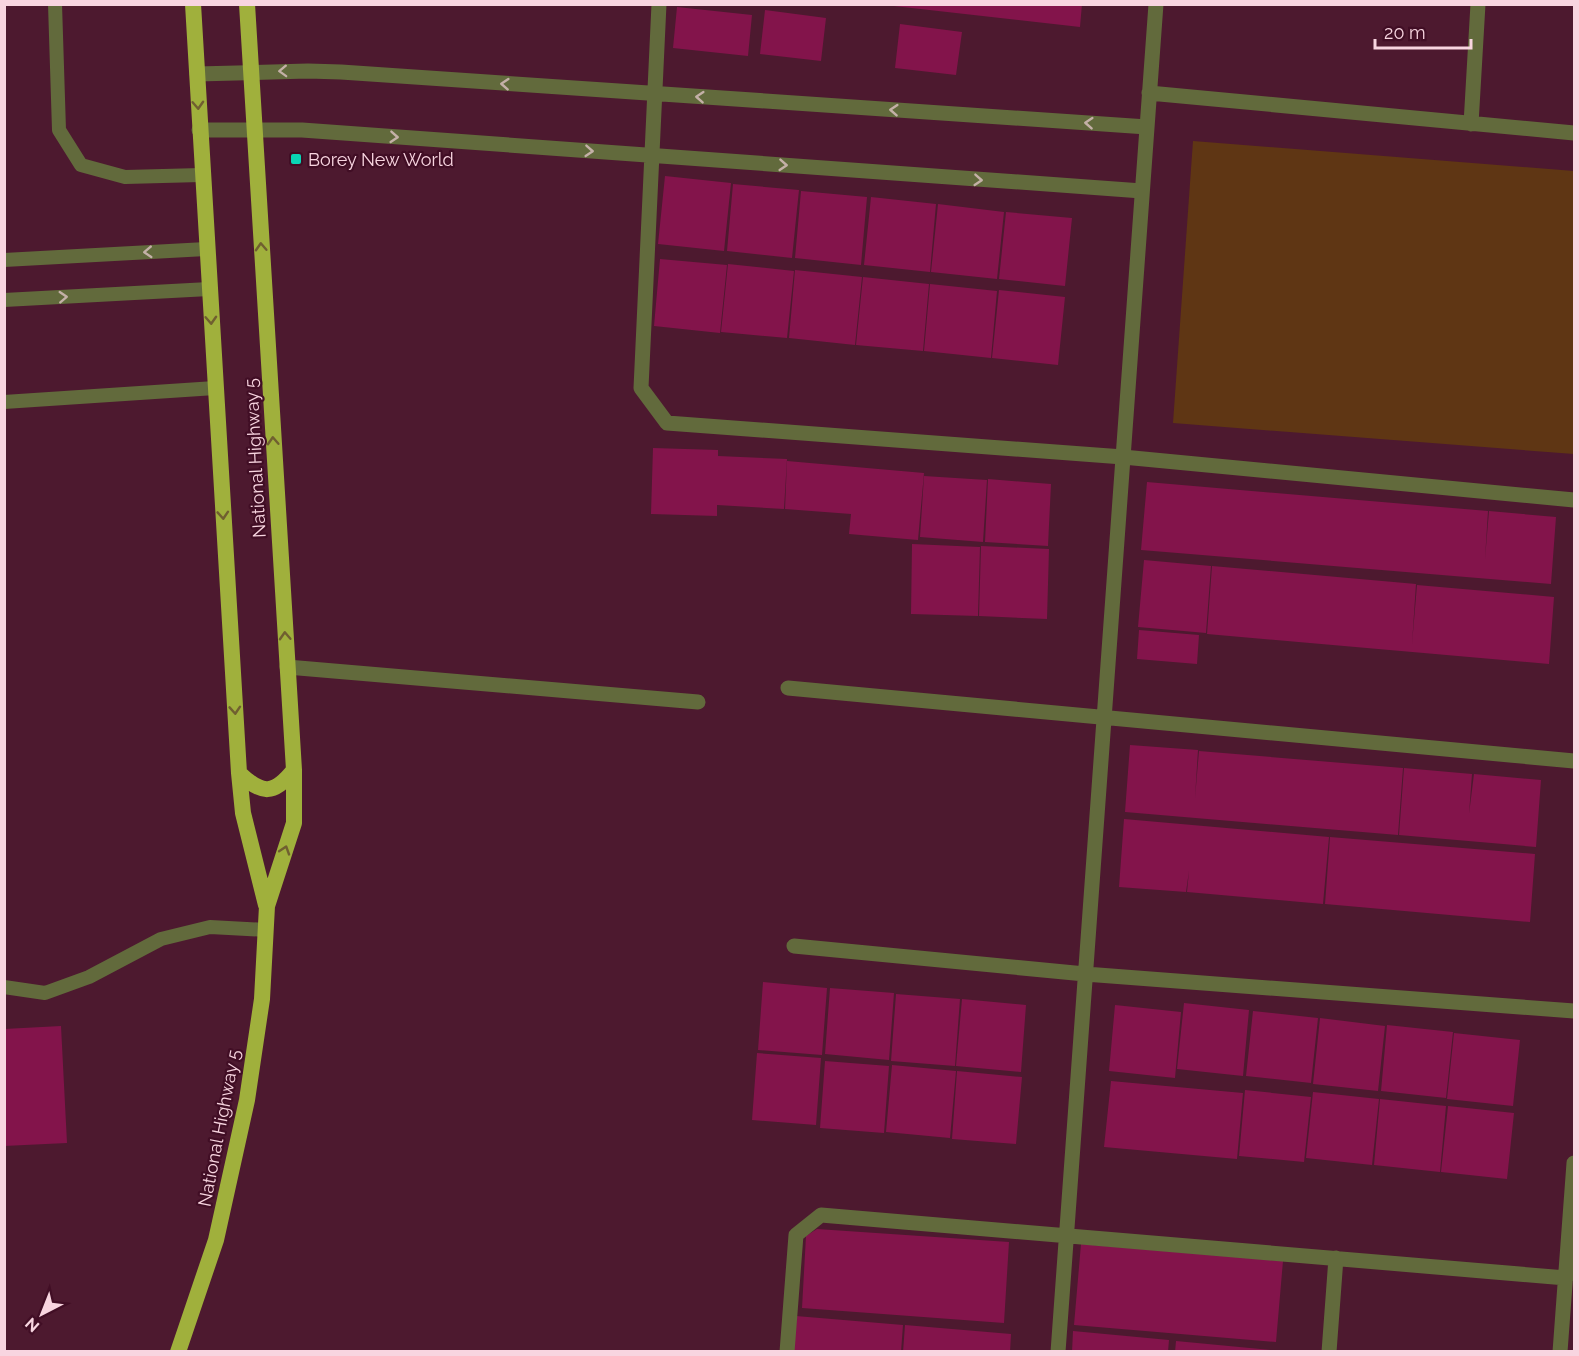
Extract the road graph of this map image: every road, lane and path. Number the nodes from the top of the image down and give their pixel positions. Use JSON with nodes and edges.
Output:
{"nodes":[{"id":1,"x":55,"y":4,"type":"edge"},
{"id":2,"x":193,"y":4,"type":"edge"},
{"id":3,"x":247,"y":4,"type":"edge"},
{"id":4,"x":658,"y":4,"type":"edge"},
{"id":5,"x":1156,"y":4,"type":"edge"},
{"id":6,"x":1478,"y":4,"type":"edge"},
{"id":7,"x":251,"y":72,"type":"junction"},
{"id":8,"x":196,"y":74,"type":"junction"},
{"id":9,"x":1149,"y":93,"type":"junction"},
{"id":10,"x":654,"y":94,"type":"junction"},
{"id":11,"x":1471,"y":124,"type":"junction"},
{"id":12,"x":1147,"y":127,"type":"junction"},
{"id":13,"x":199,"y":130,"type":"junction"},
{"id":14,"x":254,"y":130,"type":"junction"},
{"id":15,"x":1575,"y":133,"type":"edge"},
{"id":16,"x":651,"y":156,"type":"junction"},
{"id":17,"x":201,"y":174,"type":"junction"},
{"id":18,"x":1142,"y":191,"type":"junction"},
{"id":19,"x":206,"y":249,"type":"junction"},
{"id":20,"x":4,"y":260,"type":"edge"},
{"id":21,"x":209,"y":289,"type":"junction"},
{"id":22,"x":4,"y":300,"type":"edge"},
{"id":23,"x":215,"y":388,"type":"junction"},
{"id":24,"x":4,"y":402,"type":"edge"},
{"id":25,"x":1123,"y":457,"type":"junction"},
{"id":26,"x":1575,"y":501,"type":"edge"},
{"id":27,"x":287,"y":667,"type":"junction"},
{"id":28,"x":788,"y":688,"type":"dead end"},
{"id":29,"x":698,"y":702,"type":"dead end"},
{"id":30,"x":1104,"y":717,"type":"junction"},
{"id":31,"x":1575,"y":761,"type":"edge"},
{"id":32,"x":294,"y":770,"type":"junction"},
{"id":33,"x":239,"y":773,"type":"junction"},
{"id":34,"x":267,"y":906,"type":"junction"},
{"id":35,"x":266,"y":930,"type":"junction"},
{"id":36,"x":794,"y":946,"type":"dead end"},
{"id":37,"x":1085,"y":974,"type":"junction"},
{"id":38,"x":4,"y":987,"type":"edge"},
{"id":39,"x":1575,"y":1011,"type":"edge"},
{"id":40,"x":1575,"y":1163,"type":"edge"},
{"id":41,"x":1067,"y":1236,"type":"junction"},
{"id":42,"x":1336,"y":1258,"type":"junction"},
{"id":43,"x":1566,"y":1278,"type":"junction"},
{"id":44,"x":178,"y":1352,"type":"edge"},
{"id":45,"x":787,"y":1352,"type":"edge"},
{"id":46,"x":1058,"y":1352,"type":"edge"},
{"id":47,"x":1329,"y":1352,"type":"edge"},
{"id":48,"x":1560,"y":1352,"type":"edge"}],
"edges":[{"from":1,"to":17,"type":"lane"},
{"from":2,"to":8,"type":"highway","name":"National Highway 5"},
{"from":3,"to":7,"type":"highway","name":"National Highway 5"},
{"from":4,"to":10,"type":"street"},
{"from":5,"to":9,"type":"street"},
{"from":6,"to":11,"type":"street"},
{"from":7,"to":8,"type":"street"},
{"from":10,"to":7,"type":"street","one_way":true},
{"from":7,"to":14,"type":"highway","name":"National Highway 5"},
{"from":8,"to":13,"type":"highway","name":"National Highway 5","one_way":true},
{"from":9,"to":11,"type":"street"},
{"from":9,"to":12,"type":"street"},
{"from":12,"to":10,"type":"street","one_way":true},
{"from":10,"to":16,"type":"street"},
{"from":11,"to":15,"type":"street"},
{"from":12,"to":18,"type":"street"},
{"from":13,"to":14,"type":"street"},
{"from":13,"to":17,"type":"highway","name":"National Highway 5"},
{"from":14,"to":16,"type":"street","one_way":true},
{"from":27,"to":14,"type":"highway","name":"National Highway 5","one_way":true},
{"from":16,"to":18,"type":"street","one_way":true},
{"from":16,"to":25,"type":"street"},
{"from":17,"to":19,"type":"highway","name":"National Highway 5"},
{"from":18,"to":25,"type":"street"},
{"from":19,"to":20,"type":"lane","one_way":true},
{"from":19,"to":21,"type":"highway","name":"National Highway 5"},
{"from":22,"to":21,"type":"lane","one_way":true},
{"from":21,"to":23,"type":"highway","name":"National Highway 5","one_way":true},
{"from":23,"to":24,"type":"lane"},
{"from":23,"to":33,"type":"highway","name":"National Highway 5","one_way":true},
{"from":25,"to":26,"type":"street"},
{"from":25,"to":30,"type":"street"},
{"from":27,"to":29,"type":"street"},
{"from":27,"to":32,"type":"highway","name":"National Highway 5"},
{"from":28,"to":30,"type":"street"},
{"from":30,"to":31,"type":"street"},
{"from":30,"to":37,"type":"street"},
{"from":32,"to":33,"type":"highway"},
{"from":34,"to":32,"type":"highway","name":"National Highway 5","one_way":true},
{"from":33,"to":34,"type":"highway","name":"National Highway 5"},
{"from":34,"to":35,"type":"highway","name":"National Highway 5"},
{"from":35,"to":38,"type":"lane"},
{"from":35,"to":44,"type":"highway","name":"National Highway 5"},
{"from":36,"to":37,"type":"street"},
{"from":37,"to":39,"type":"street"},
{"from":37,"to":41,"type":"street"},
{"from":40,"to":43,"type":"street"},
{"from":41,"to":42,"type":"street"},
{"from":41,"to":45,"type":"street"},
{"from":41,"to":46,"type":"street"},
{"from":42,"to":43,"type":"street"},
{"from":42,"to":47,"type":"street"},
{"from":43,"to":48,"type":"street"}]}
